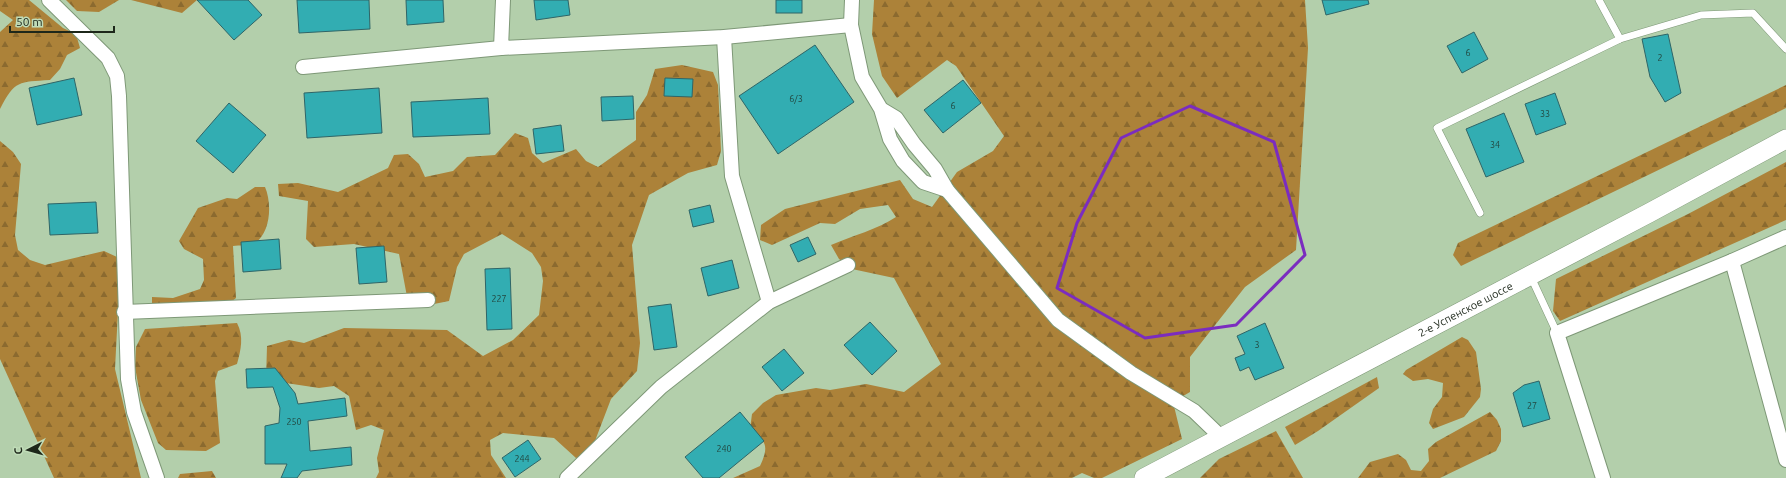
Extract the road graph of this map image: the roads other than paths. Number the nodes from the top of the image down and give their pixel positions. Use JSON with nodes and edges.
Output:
{"nodes":[{"id":1,"x":49,"y":0,"type":"edge"},
{"id":2,"x":503,"y":0,"type":"edge"},
{"id":3,"x":852,"y":0,"type":"edge"},
{"id":4,"x":1599,"y":0,"type":"edge"},
{"id":5,"x":851,"y":24,"type":"junction"},
{"id":6,"x":724,"y":37,"type":"junction"},
{"id":7,"x":1620,"y":39,"type":"junction"},
{"id":8,"x":501,"y":48,"type":"junction"},
{"id":9,"x":1786,"y":49,"type":"edge"},
{"id":10,"x":303,"y":67,"type":"dead end"},
{"id":11,"x":881,"y":109,"type":"junction"},
{"id":12,"x":1786,"y":139,"type":"edge"},
{"id":13,"x":947,"y":190,"type":"junction"},
{"id":14,"x":1480,"y":213,"type":"dead end"},
{"id":15,"x":1786,"y":237,"type":"edge"},
{"id":16,"x":1732,"y":261,"type":"junction"},
{"id":17,"x":848,"y":265,"type":"dead end"},
{"id":18,"x":1530,"y":274,"type":"junction"},
{"id":19,"x":428,"y":300,"type":"dead end"},
{"id":20,"x":769,"y":302,"type":"junction"},
{"id":21,"x":124,"y":312,"type":"junction"},
{"id":22,"x":1557,"y":333,"type":"junction"},
{"id":23,"x":1221,"y":437,"type":"junction"},
{"id":24,"x":1786,"y":460,"type":"edge"},
{"id":25,"x":157,"y":478,"type":"edge"},
{"id":26,"x":567,"y":478,"type":"edge"},
{"id":27,"x":1144,"y":478,"type":"edge"},
{"id":28,"x":1603,"y":478,"type":"edge"}],
"edges":[{"from":1,"to":21,"type":"street"},
{"from":2,"to":8,"type":"street"},
{"from":3,"to":5,"type":"street"},
{"from":4,"to":7,"type":"lane"},
{"from":5,"to":6,"type":"street"},
{"from":5,"to":11,"type":"street"},
{"from":6,"to":8,"type":"street"},
{"from":6,"to":20,"type":"street"},
{"from":7,"to":9,"type":"lane"},
{"from":7,"to":14,"type":"lane"},
{"from":8,"to":10,"type":"street"},
{"from":11,"to":13,"type":"street"},
{"from":11,"to":13,"type":"street"},
{"from":12,"to":18,"type":"main road","name":"2-е Успенское шоссе"},
{"from":13,"to":23,"type":"street"},
{"from":15,"to":16,"type":"street"},
{"from":16,"to":22,"type":"street"},
{"from":16,"to":24,"type":"street"},
{"from":17,"to":20,"type":"street"},
{"from":18,"to":22,"type":"lane"},
{"from":18,"to":23,"type":"main road","name":"2-е Успенское шоссе"},
{"from":19,"to":21,"type":"street"},
{"from":20,"to":26,"type":"street"},
{"from":21,"to":25,"type":"street"},
{"from":22,"to":28,"type":"street"},
{"from":23,"to":27,"type":"main road","name":"2-е Успенское шоссе"}]}
